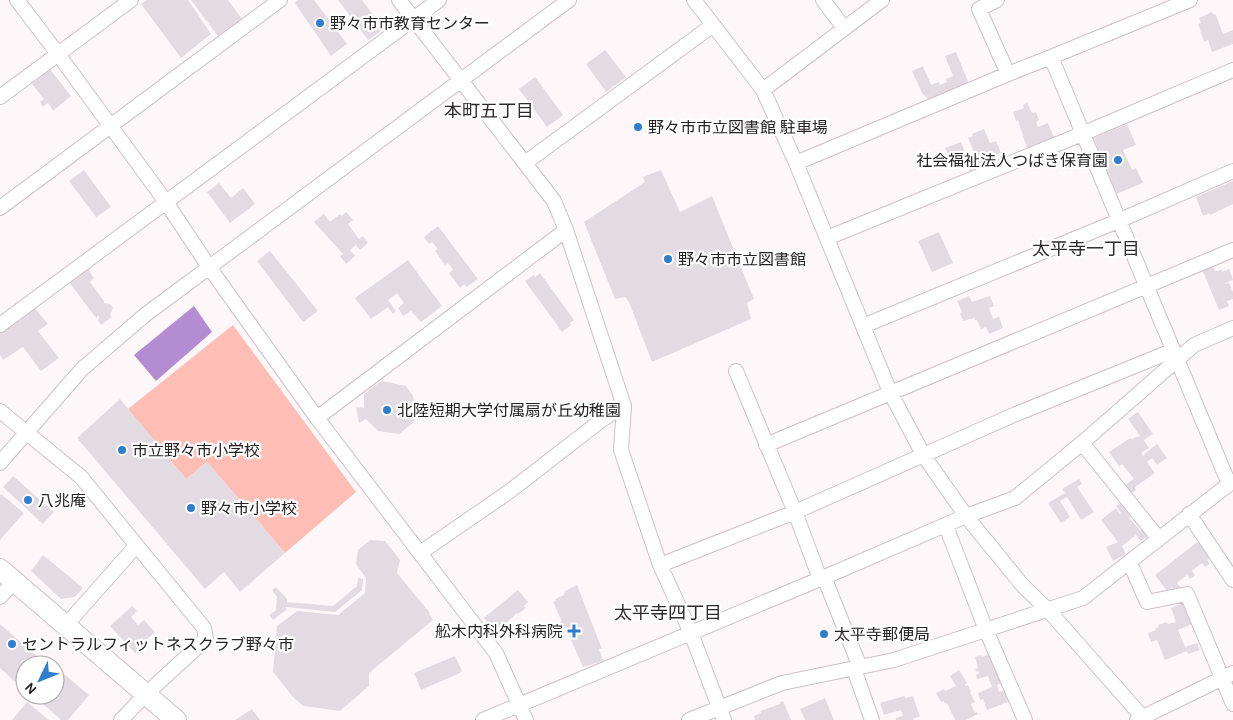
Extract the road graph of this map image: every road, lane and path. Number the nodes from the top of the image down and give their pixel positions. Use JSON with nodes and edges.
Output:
{"nodes":[{"id":1,"x":17,"y":0,"type":"edge"},
{"id":2,"x":131,"y":0,"type":"edge"},
{"id":3,"x":280,"y":0,"type":"edge"},
{"id":4,"x":399,"y":0,"type":"edge"},
{"id":5,"x":439,"y":0,"type":"edge"},
{"id":6,"x":569,"y":0,"type":"edge"},
{"id":7,"x":694,"y":0,"type":"edge"},
{"id":8,"x":823,"y":0,"type":"edge"},
{"id":9,"x":882,"y":0,"type":"edge"},
{"id":10,"x":997,"y":0,"type":"edge"},
{"id":11,"x":1190,"y":0,"type":"edge"},
{"id":12,"x":414,"y":19,"type":"junction"},
{"id":13,"x":713,"y":26,"type":"junction"},
{"id":14,"x":844,"y":28,"type":"junction"},
{"id":15,"x":58,"y":54,"type":"junction"},
{"id":16,"x":1051,"y":57,"type":"junction"},
{"id":17,"x":1233,"y":70,"type":"edge"},
{"id":18,"x":1008,"y":74,"type":"junction"},
{"id":19,"x":460,"y":80,"type":"junction"},
{"id":20,"x":762,"y":90,"type":"junction"},
{"id":21,"x":0,"y":97,"type":"edge"},
{"id":22,"x":109,"y":126,"type":"junction"},
{"id":23,"x":1082,"y":134,"type":"junction"},
{"id":24,"x":525,"y":163,"type":"junction"},
{"id":25,"x":796,"y":163,"type":"junction"},
{"id":26,"x":1233,"y":171,"type":"edge"},
{"id":27,"x":166,"y":202,"type":"junction"},
{"id":28,"x":0,"y":208,"type":"edge"},
{"id":29,"x":1118,"y":221,"type":"junction"},
{"id":30,"x":566,"y":230,"type":"junction"},
{"id":31,"x":827,"y":238,"type":"junction"},
{"id":32,"x":1233,"y":250,"type":"edge"},
{"id":33,"x":209,"y":267,"type":"junction"},
{"id":34,"x":1147,"y":287,"type":"junction"},
{"id":35,"x":0,"y":325,"type":"edge"},
{"id":36,"x":863,"y":326,"type":"junction"},
{"id":37,"x":1233,"y":328,"type":"edge"},
{"id":38,"x":1174,"y":356,"type":"junction"},
{"id":39,"x":736,"y":371,"type":"dead end"},
{"id":40,"x":890,"y":392,"type":"junction"},
{"id":41,"x":624,"y":406,"type":"junction"},
{"id":42,"x":0,"y":411,"type":"edge"},
{"id":43,"x":317,"y":418,"type":"junction"},
{"id":44,"x":26,"y":433,"type":"junction"},
{"id":45,"x":1082,"y":443,"type":"junction"},
{"id":46,"x":766,"y":445,"type":"junction"},
{"id":47,"x":924,"y":456,"type":"junction"},
{"id":48,"x":0,"y":463,"type":"edge"},
{"id":49,"x":1231,"y":482,"type":"edge"},
{"id":50,"x":795,"y":512,"type":"junction"},
{"id":51,"x":1189,"y":514,"type":"junction"},
{"id":52,"x":966,"y":516,"type":"junction"},
{"id":53,"x":946,"y":526,"type":"junction"},
{"id":54,"x":1159,"y":539,"type":"junction"},
{"id":55,"x":136,"y":546,"type":"junction"},
{"id":56,"x":420,"y":553,"type":"junction"},
{"id":57,"x":1130,"y":563,"type":"junction"},
{"id":58,"x":660,"y":565,"type":"junction"},
{"id":59,"x":7,"y":576,"type":"edge"},
{"id":60,"x":822,"y":578,"type":"junction"},
{"id":61,"x":1233,"y":580,"type":"edge"},
{"id":62,"x":0,"y":597,"type":"edge"},
{"id":63,"x":1048,"y":610,"type":"junction"},
{"id":64,"x":66,"y":625,"type":"junction"},
{"id":65,"x":986,"y":630,"type":"junction"},
{"id":66,"x":691,"y":634,"type":"junction"},
{"id":67,"x":857,"y":668,"type":"junction"},
{"id":68,"x":1228,"y":675,"type":"edge"},
{"id":69,"x":146,"y":694,"type":"junction"},
{"id":70,"x":1233,"y":704,"type":"edge"},
{"id":71,"x":520,"y":705,"type":"junction"},
{"id":72,"x":721,"y":714,"type":"edge"},
{"id":73,"x":1141,"y":719,"type":"edge"},
{"id":74,"x":121,"y":720,"type":"edge"},
{"id":75,"x":176,"y":720,"type":"edge"},
{"id":76,"x":483,"y":720,"type":"edge"},
{"id":77,"x":526,"y":720,"type":"edge"},
{"id":78,"x":689,"y":720,"type":"edge"},
{"id":79,"x":872,"y":720,"type":"edge"},
{"id":80,"x":1025,"y":720,"type":"edge"}],
"edges":[{"from":1,"to":15,"type":"street"},
{"from":2,"to":15,"type":"street"},
{"from":3,"to":22,"type":"street"},
{"from":4,"to":12,"type":"street"},
{"from":5,"to":12,"type":"street"},
{"from":6,"to":19,"type":"street"},
{"from":7,"to":13,"type":"street"},
{"from":8,"to":14,"type":"street"},
{"from":9,"to":14,"type":"street"},
{"from":10,"to":18,"type":"street"},
{"from":11,"to":16,"type":"street"},
{"from":12,"to":19,"type":"street"},
{"from":12,"to":27,"type":"street"},
{"from":13,"to":20,"type":"street"},
{"from":13,"to":24,"type":"street"},
{"from":14,"to":20,"type":"street"},
{"from":15,"to":21,"type":"street"},
{"from":15,"to":22,"type":"street"},
{"from":16,"to":18,"type":"street"},
{"from":16,"to":23,"type":"street"},
{"from":17,"to":23,"type":"street"},
{"from":18,"to":25,"type":"street"},
{"from":19,"to":24,"type":"street"},
{"from":19,"to":33,"type":"street"},
{"from":20,"to":25,"type":"street"},
{"from":22,"to":27,"type":"street"},
{"from":22,"to":28,"type":"street"},
{"from":23,"to":29,"type":"street"},
{"from":23,"to":31,"type":"street"},
{"from":24,"to":30,"type":"street"},
{"from":25,"to":31,"type":"street"},
{"from":26,"to":29,"type":"street"},
{"from":27,"to":33,"type":"street"},
{"from":27,"to":35,"type":"street"},
{"from":29,"to":34,"type":"street"},
{"from":29,"to":36,"type":"street"},
{"from":30,"to":41,"type":"street"},
{"from":30,"to":43,"type":"street"},
{"from":31,"to":36,"type":"street"},
{"from":32,"to":34,"type":"street"},
{"from":33,"to":43,"type":"street"},
{"from":33,"to":44,"type":"street"},
{"from":34,"to":38,"type":"street"},
{"from":34,"to":40,"type":"street"},
{"from":36,"to":40,"type":"street"},
{"from":37,"to":38,"type":"street"},
{"from":38,"to":45,"type":"street"},
{"from":38,"to":47,"type":"street"},
{"from":38,"to":49,"type":"street"},
{"from":39,"to":46,"type":"street"},
{"from":40,"to":46,"type":"street"},
{"from":40,"to":47,"type":"street"},
{"from":41,"to":56,"type":"street"},
{"from":41,"to":58,"type":"street"},
{"from":42,"to":44,"type":"street"},
{"from":43,"to":56,"type":"street"},
{"from":44,"to":48,"type":"street"},
{"from":44,"to":55,"type":"street"},
{"from":45,"to":52,"type":"street"},
{"from":45,"to":54,"type":"street"},
{"from":46,"to":50,"type":"street"},
{"from":47,"to":50,"type":"street"},
{"from":47,"to":52,"type":"street"},
{"from":49,"to":51,"type":"street"},
{"from":50,"to":58,"type":"street"},
{"from":50,"to":60,"type":"street"},
{"from":51,"to":54,"type":"street"},
{"from":51,"to":61,"type":"street"},
{"from":52,"to":53,"type":"street"},
{"from":52,"to":63,"type":"street"},
{"from":53,"to":60,"type":"street"},
{"from":53,"to":65,"type":"street"},
{"from":54,"to":57,"type":"street"},
{"from":55,"to":64,"type":"street"},
{"from":55,"to":69,"type":"street"},
{"from":56,"to":71,"type":"street"},
{"from":57,"to":63,"type":"street"},
{"from":57,"to":68,"type":"street"},
{"from":58,"to":66,"type":"street"},
{"from":59,"to":62,"type":"street"},
{"from":59,"to":64,"type":"highway"},
{"from":60,"to":66,"type":"street"},
{"from":60,"to":67,"type":"street"},
{"from":63,"to":65,"type":"street"},
{"from":63,"to":73,"type":"street"},
{"from":64,"to":69,"type":"highway"},
{"from":65,"to":67,"type":"street"},
{"from":65,"to":80,"type":"street"},
{"from":66,"to":71,"type":"street"},
{"from":66,"to":72,"type":"street"},
{"from":67,"to":72,"type":"street"},
{"from":67,"to":79,"type":"street"},
{"from":68,"to":70,"type":"street"},
{"from":68,"to":73,"type":"street"},
{"from":69,"to":74,"type":"street"},
{"from":69,"to":75,"type":"highway"},
{"from":71,"to":76,"type":"street"},
{"from":71,"to":77,"type":"street"},
{"from":72,"to":78,"type":"street"}]}
